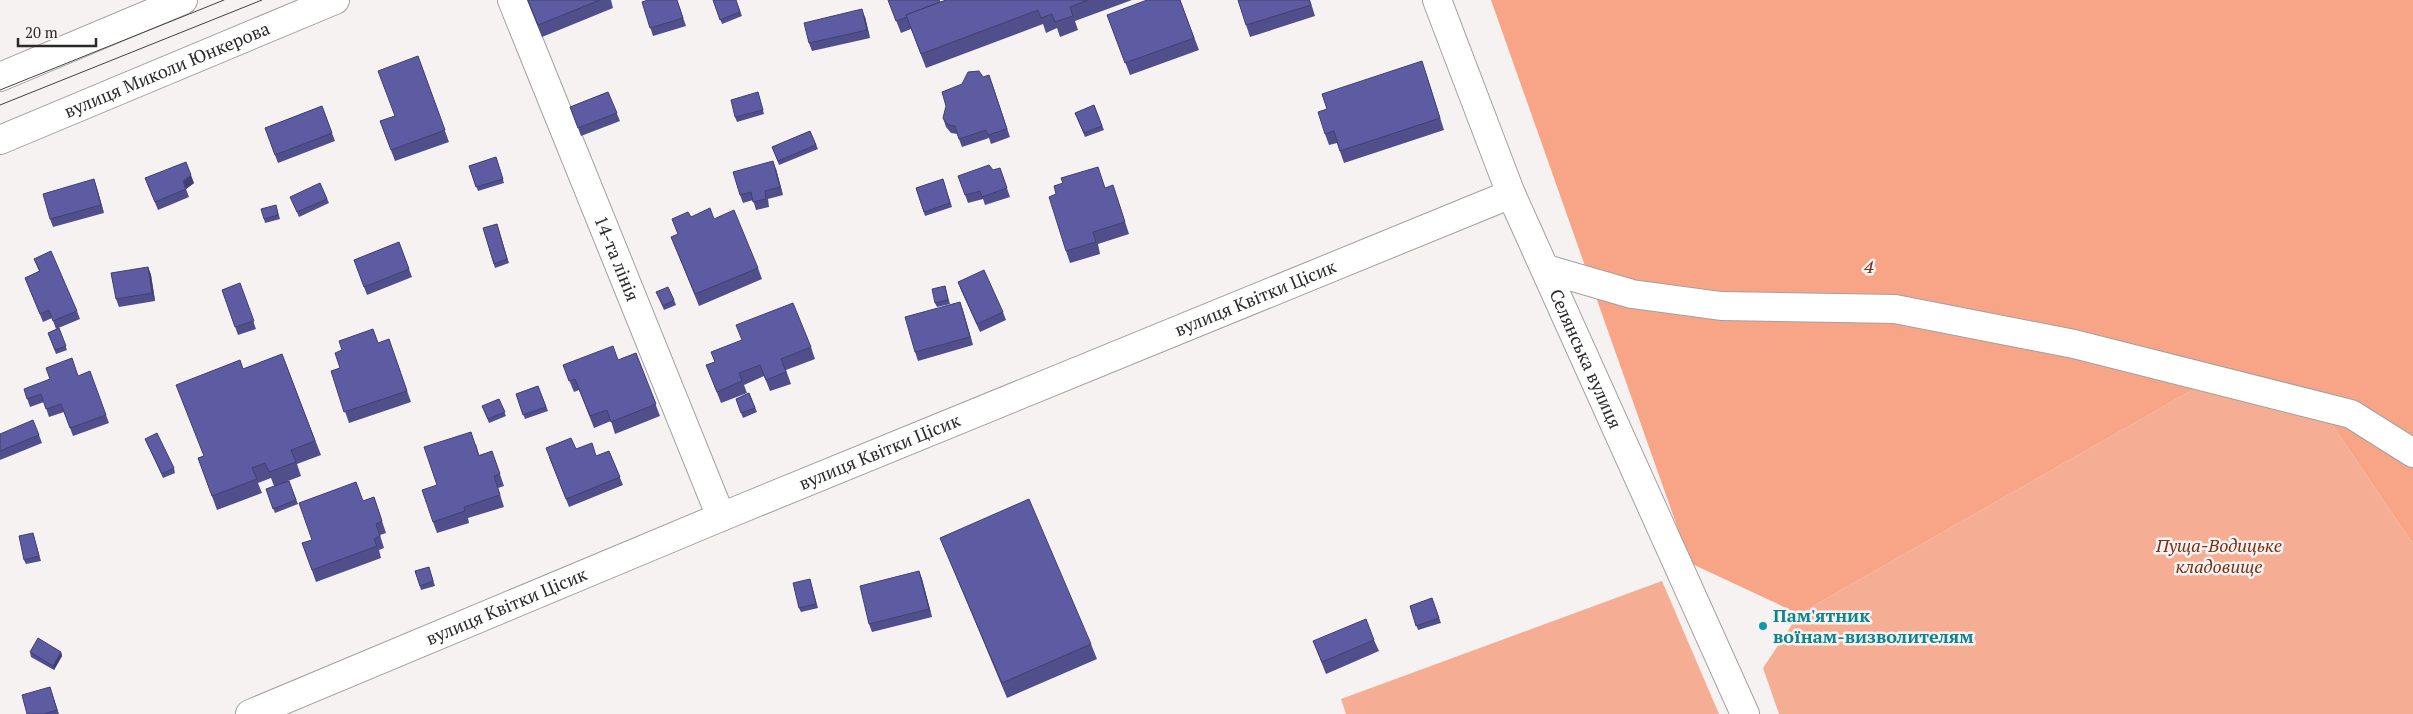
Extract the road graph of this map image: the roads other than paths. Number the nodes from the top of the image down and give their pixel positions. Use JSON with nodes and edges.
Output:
{"nodes":[{"id":1,"x":183,"y":0,"type":"edge"},
{"id":2,"x":334,"y":0,"type":"edge"},
{"id":3,"x":512,"y":0,"type":"edge"},
{"id":4,"x":1437,"y":0,"type":"edge"},
{"id":5,"x":0,"y":77,"type":"edge"},
{"id":6,"x":0,"y":140,"type":"edge"},
{"id":7,"x":1511,"y":194,"type":"junction"},
{"id":8,"x":1546,"y":269,"type":"junction"},
{"id":9,"x":2413,"y":453,"type":"edge"},
{"id":10,"x":721,"y":517,"type":"junction"},
{"id":11,"x":250,"y":714,"type":"edge"},
{"id":12,"x":1744,"y":714,"type":"edge"}],
"edges":[{"from":1,"to":5,"type":"street"},
{"from":2,"to":6,"type":"street","name":"вулиця Миколи Юнкерова"},
{"from":3,"to":10,"type":"street","name":"14-та лінія"},
{"from":4,"to":7,"type":"street","name":"Селянська вулиця"},
{"from":7,"to":8,"type":"street","name":"Селянська вулиця"},
{"from":7,"to":10,"type":"street","name":"вулиця Квітки Цісик"},
{"from":8,"to":9,"type":"street"},
{"from":8,"to":12,"type":"street","name":"Селянська вулиця"},
{"from":10,"to":11,"type":"street","name":"вулиця Квітки Цісик"}]}
